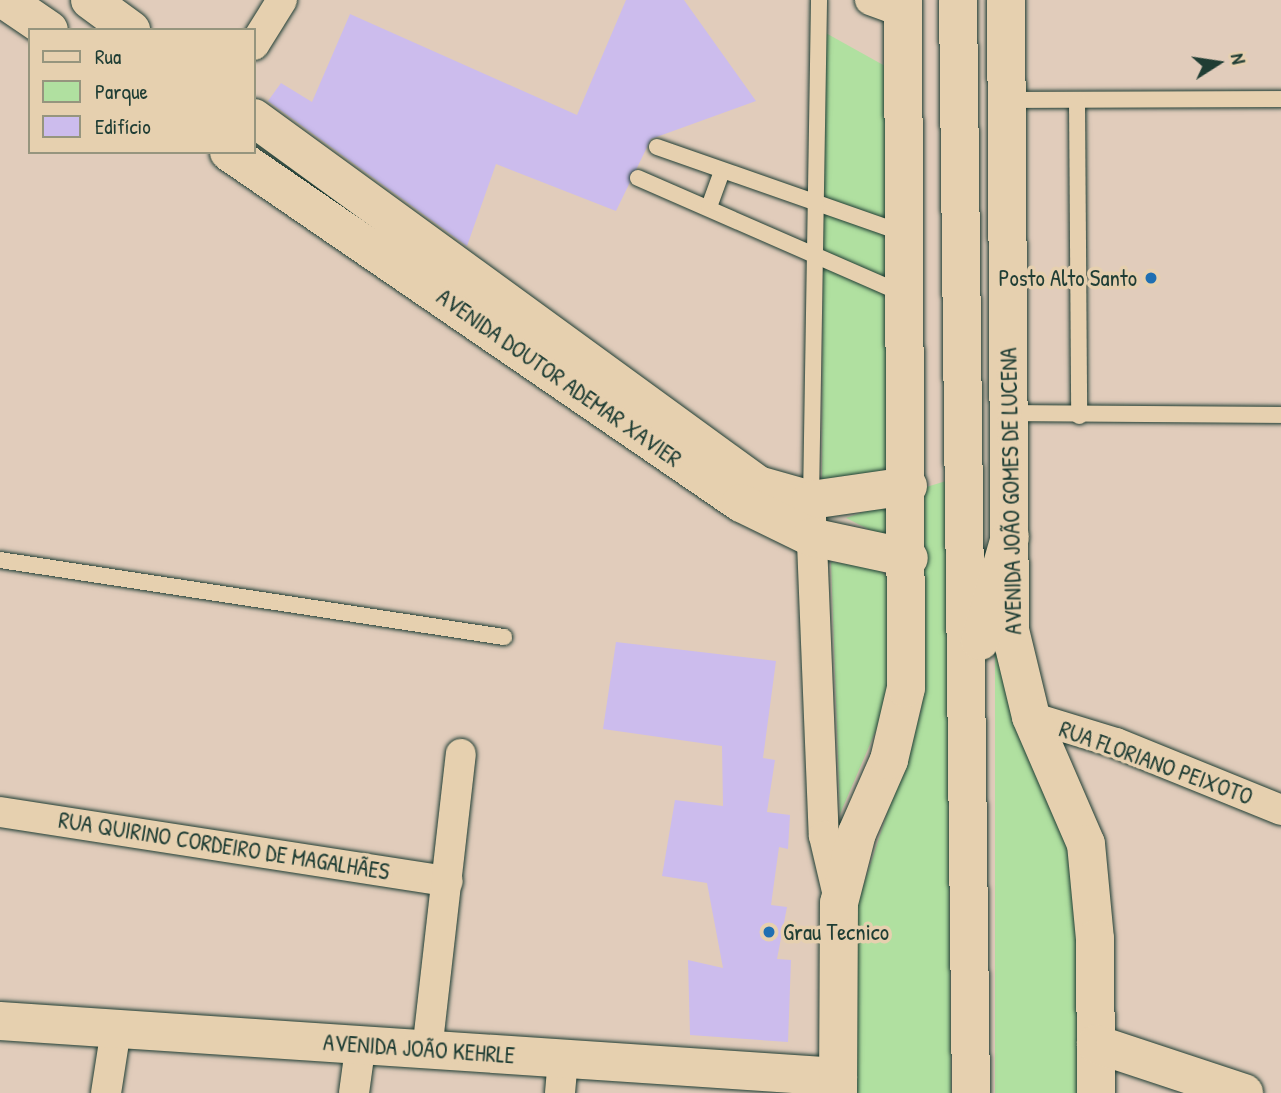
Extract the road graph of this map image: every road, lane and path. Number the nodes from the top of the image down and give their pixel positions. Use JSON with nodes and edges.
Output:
{"nodes":[{"id":1,"x":5,"y":0,"type":"edge"},
{"id":2,"x":90,"y":0,"type":"edge"},
{"id":3,"x":282,"y":0,"type":"edge"},
{"id":4,"x":819,"y":0,"type":"edge"},
{"id":5,"x":958,"y":0,"type":"edge"},
{"id":6,"x":1006,"y":0,"type":"edge"},
{"id":7,"x":892,"y":4,"type":"edge"},
{"id":8,"x":46,"y":28,"type":"edge"},
{"id":9,"x":128,"y":28,"type":"edge"},
{"id":10,"x":256,"y":42,"type":"edge"},
{"id":11,"x":1281,"y":99,"type":"edge"},
{"id":12,"x":1007,"y":100,"type":"junction"},
{"id":13,"x":1077,"y":100,"type":"junction"},
{"id":14,"x":256,"y":120,"type":"edge"},
{"id":15,"x":657,"y":147,"type":"dead end"},
{"id":16,"x":232,"y":154,"type":"edge"},
{"id":17,"x":722,"y":171,"type":"junction"},
{"id":18,"x":638,"y":178,"type":"dead end"},
{"id":19,"x":816,"y":205,"type":"junction"},
{"id":20,"x":709,"y":207,"type":"junction"},
{"id":21,"x":905,"y":234,"type":"junction"},
{"id":22,"x":816,"y":252,"type":"junction"},
{"id":23,"x":906,"y":295,"type":"junction"},
{"id":24,"x":551,"y":350,"type":"junction"},
{"id":25,"x":1009,"y":413,"type":"junction"},
{"id":26,"x":1281,"y":415,"type":"edge"},
{"id":27,"x":1079,"y":416,"type":"junction"},
{"id":28,"x":908,"y":486,"type":"junction"},
{"id":29,"x":811,"y":519,"type":"junction"},
{"id":30,"x":1010,"y":537,"type":"junction"},
{"id":31,"x":909,"y":558,"type":"junction"},
{"id":32,"x":0,"y":560,"type":"edge"},
{"id":33,"x":504,"y":637,"type":"dead end"},
{"id":34,"x":1031,"y":717,"type":"junction"},
{"id":35,"x":970,"y":751,"type":"junction"},
{"id":36,"x":461,"y":754,"type":"dead end"},
{"id":37,"x":1281,"y":810,"type":"edge"},
{"id":38,"x":0,"y":812,"type":"edge"},
{"id":39,"x":448,"y":881,"type":"junction"},
{"id":40,"x":839,"y":903,"type":"junction"},
{"id":41,"x":0,"y":1021,"type":"edge"},
{"id":42,"x":116,"y":1029,"type":"junction"},
{"id":43,"x":1096,"y":1044,"type":"junction"},
{"id":44,"x":360,"y":1048,"type":"junction"},
{"id":45,"x":426,"y":1051,"type":"junction"},
{"id":46,"x":561,"y":1075,"type":"edge"},
{"id":47,"x":838,"y":1085,"type":"edge"},
{"id":48,"x":106,"y":1093,"type":"edge"},
{"id":49,"x":354,"y":1093,"type":"edge"},
{"id":50,"x":971,"y":1093,"type":"edge"},
{"id":51,"x":1096,"y":1093,"type":"edge"},
{"id":52,"x":1244,"y":1093,"type":"edge"}],
"edges":[{"from":1,"to":8,"type":"main road"},
{"from":2,"to":9,"type":"main road"},
{"from":3,"to":10,"type":"street"},
{"from":4,"to":19,"type":"lane"},
{"from":5,"to":35,"type":"main road","name":"AVENIDA JOÃO GOMES DE LUCENA"},
{"from":6,"to":12,"type":"main road","name":"AVENIDA JOÃO GOMES DE LUCENA"},
{"from":7,"to":21,"type":"main road"},
{"from":11,"to":13,"type":"lane"},
{"from":12,"to":13,"type":"lane"},
{"from":12,"to":25,"type":"main road","name":"AVENIDA JOÃO GOMES DE LUCENA"},
{"from":13,"to":27,"type":"lane"},
{"from":14,"to":24,"type":"main road","name":"AVENIDA DOUTOR ADEMAR XAVIER"},
{"from":15,"to":17,"type":"lane"},
{"from":16,"to":24,"type":"main road","name":"AVENIDA DOUTOR ADEMAR XAVIER"},
{"from":17,"to":19,"type":"lane"},
{"from":17,"to":20,"type":"lane"},
{"from":18,"to":20,"type":"lane"},
{"from":19,"to":21,"type":"lane"},
{"from":19,"to":22,"type":"lane"},
{"from":20,"to":22,"type":"lane"},
{"from":21,"to":23,"type":"main road"},
{"from":22,"to":23,"type":"lane"},
{"from":22,"to":29,"type":"lane"},
{"from":23,"to":28,"type":"main road"},
{"from":24,"to":29,"type":"main road","name":"AVENIDA DOUTOR ADEMAR XAVIER"},
{"from":25,"to":27,"type":"lane"},
{"from":25,"to":30,"type":"main road","name":"AVENIDA JOÃO GOMES DE LUCENA"},
{"from":26,"to":27,"type":"lane"},
{"from":28,"to":29,"type":"main road","name":"AVENIDA DOUTOR ADEMAR XAVIER"},
{"from":28,"to":31,"type":"main road"},
{"from":29,"to":31,"type":"main road","name":"AVENIDA DOUTOR ADEMAR XAVIER"},
{"from":29,"to":40,"type":"street"},
{"from":30,"to":34,"type":"main road","name":"AVENIDA JOÃO GOMES DE LUCENA"},
{"from":30,"to":35,"type":"main road"},
{"from":31,"to":40,"type":"main road"},
{"from":32,"to":33,"type":"lane"},
{"from":34,"to":37,"type":"street","name":"RUA FLORIANO PEIXOTO"},
{"from":34,"to":43,"type":"main road","name":"AVENIDA JOÃO GOMES DE LUCENA"},
{"from":35,"to":50,"type":"main road","name":"AVENIDA JOÃO GOMES DE LUCENA"},
{"from":36,"to":39,"type":"street"},
{"from":38,"to":39,"type":"street","name":"RUA QUIRINO CORDEIRO DE MAGALHÃES"},
{"from":39,"to":45,"type":"street"},
{"from":40,"to":47,"type":"main road"},
{"from":41,"to":42,"type":"main road","name":"AVENIDA JOÃO KEHRLE"},
{"from":42,"to":44,"type":"main road","name":"AVENIDA JOÃO KEHRLE"},
{"from":42,"to":48,"type":"street"},
{"from":43,"to":51,"type":"main road","name":"AVENIDA JOÃO GOMES DE LUCENA"},
{"from":43,"to":52,"type":"main road"},
{"from":44,"to":45,"type":"main road","name":"AVENIDA JOÃO KEHRLE"},
{"from":44,"to":49,"type":"street"},
{"from":45,"to":46,"type":"main road","name":"AVENIDA JOÃO KEHRLE"},
{"from":46,"to":47,"type":"main road","name":"AVENIDA JOÃO KEHRLE"}]}
